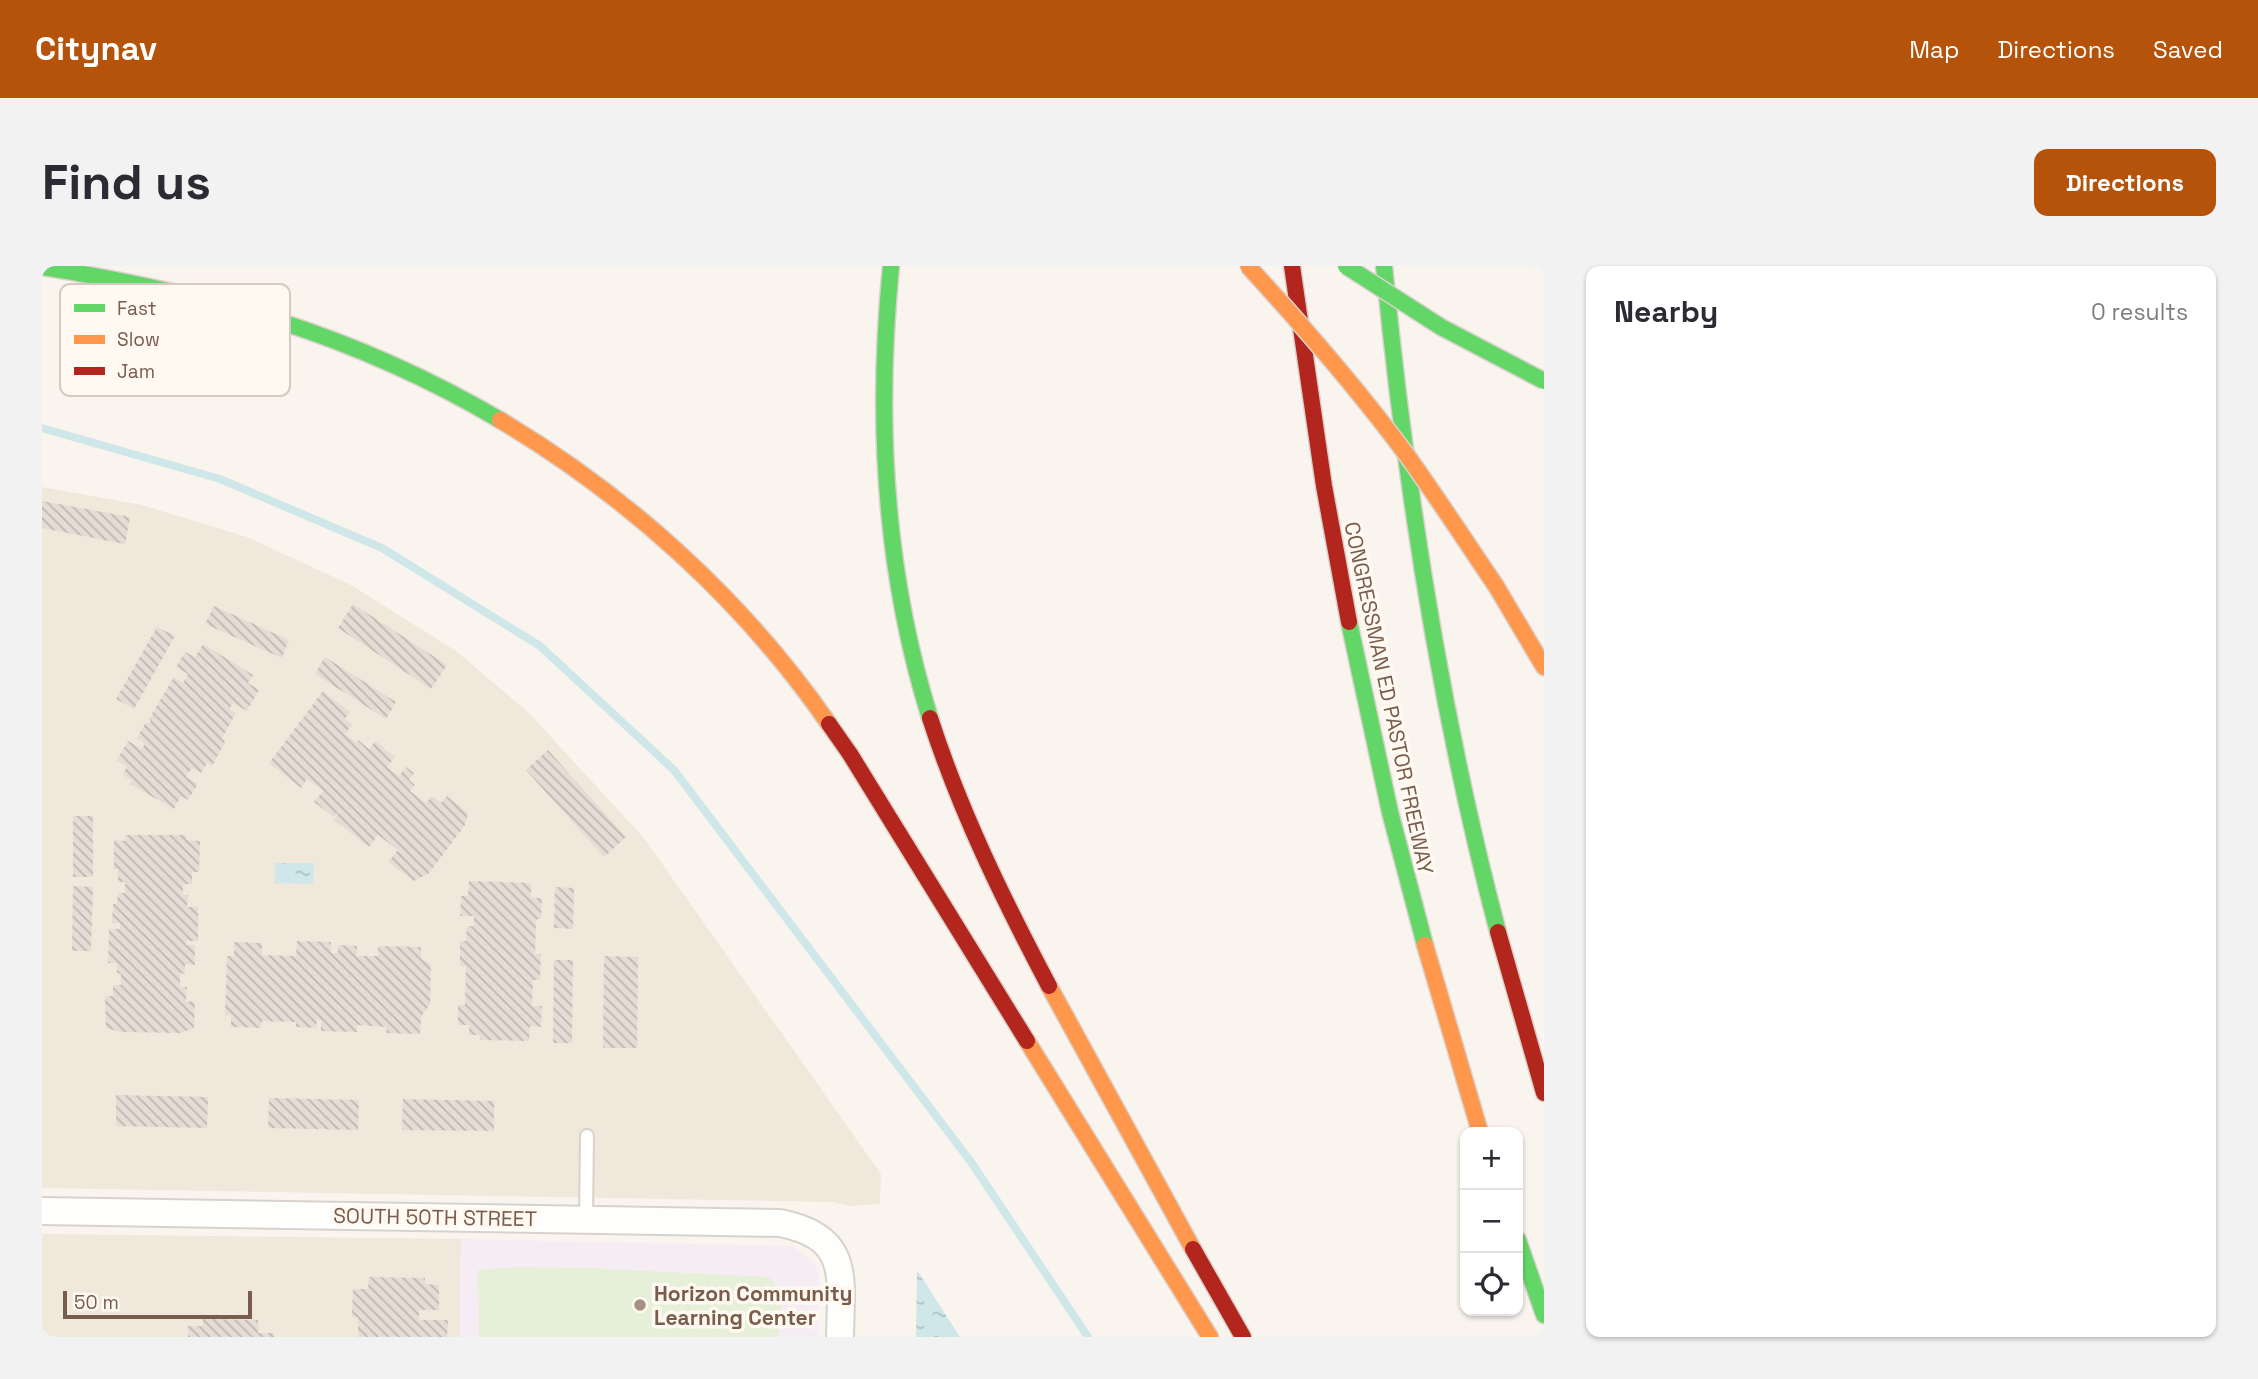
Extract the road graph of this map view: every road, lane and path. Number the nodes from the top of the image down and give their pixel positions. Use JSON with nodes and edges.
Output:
{"nodes":[{"id":1,"x":891,"y":266,"type":"edge"},
{"id":2,"x":1248,"y":266,"type":"edge"},
{"id":3,"x":1292,"y":266,"type":"edge"},
{"id":4,"x":1346,"y":266,"type":"edge"},
{"id":5,"x":1384,"y":266,"type":"edge"},
{"id":6,"x":42,"y":267,"type":"edge"},
{"id":7,"x":141,"y":284,"type":"edge"},
{"id":8,"x":290,"y":323,"type":"edge"},
{"id":9,"x":1544,"y":381,"type":"edge"},
{"id":10,"x":1544,"y":667,"type":"edge"},
{"id":11,"x":1544,"y":1093,"type":"edge"},
{"id":12,"x":1478,"y":1127,"type":"edge"},
{"id":13,"x":587,"y":1136,"type":"dead end"},
{"id":14,"x":42,"y":1211,"type":"edge"},
{"id":15,"x":586,"y":1218,"type":"junction"},
{"id":16,"x":1522,"y":1253,"type":"edge"},
{"id":17,"x":1544,"y":1315,"type":"edge"},
{"id":18,"x":840,"y":1337,"type":"edge"},
{"id":19,"x":1210,"y":1337,"type":"edge"},
{"id":20,"x":1243,"y":1337,"type":"edge"}],
"edges":[{"from":1,"to":20,"type":"highway"},
{"from":2,"to":10,"type":"highway","bridge":true},
{"from":3,"to":12,"type":"highway","name":"CONGRESSMAN ED PASTOR FREEWAY"},
{"from":4,"to":9,"type":"highway","bridge":true},
{"from":5,"to":11,"type":"highway"},
{"from":6,"to":7,"type":"highway"},
{"from":8,"to":19,"type":"highway"},
{"from":13,"to":15,"type":"lane"},
{"from":14,"to":15,"type":"street","name":"SOUTH 50TH STREET"},
{"from":15,"to":18,"type":"street","name":"SOUTH 50TH STREET"},
{"from":16,"to":17,"type":"highway"}]}
